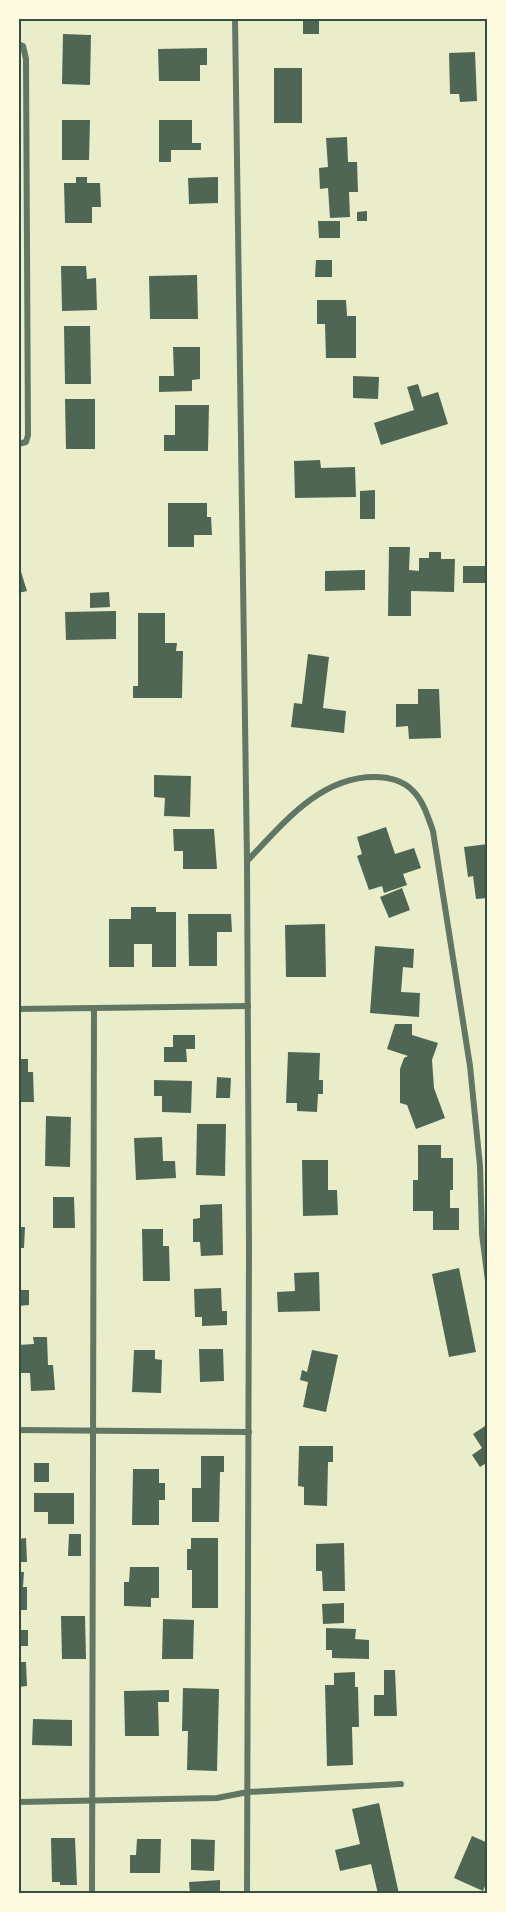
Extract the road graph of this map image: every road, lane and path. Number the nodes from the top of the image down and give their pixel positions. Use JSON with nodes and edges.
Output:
{"nodes":[{"id":1,"x":235,"y":18,"type":"edge"},
{"id":2,"x":21,"y":45,"type":"edge"},
{"id":3,"x":18,"y":444,"type":"edge"},
{"id":4,"x":248,"y":861,"type":"junction"},
{"id":5,"x":248,"y":1006,"type":"junction"},
{"id":6,"x":18,"y":1009,"type":"edge"},
{"id":7,"x":94,"y":1009,"type":"junction"},
{"id":8,"x":488,"y":1281,"type":"edge"},
{"id":9,"x":18,"y":1430,"type":"edge"},
{"id":10,"x":94,"y":1430,"type":"junction"},
{"id":11,"x":249,"y":1432,"type":"junction"},
{"id":12,"x":401,"y":1784,"type":"dead end"},
{"id":13,"x":248,"y":1792,"type":"junction"},
{"id":14,"x":92,"y":1800,"type":"junction"},
{"id":15,"x":18,"y":1802,"type":"edge"},
{"id":16,"x":92,"y":1894,"type":"edge"},
{"id":17,"x":247,"y":1894,"type":"edge"}],
"edges":[{"from":1,"to":4,"type":"street"},
{"from":2,"to":3,"type":"street"},
{"from":4,"to":5,"type":"street"},
{"from":4,"to":8,"type":"street"},
{"from":5,"to":7,"type":"street"},
{"from":5,"to":11,"type":"street"},
{"from":6,"to":7,"type":"street"},
{"from":7,"to":10,"type":"street"},
{"from":9,"to":10,"type":"street"},
{"from":10,"to":11,"type":"street"},
{"from":10,"to":14,"type":"street"},
{"from":11,"to":13,"type":"street"},
{"from":12,"to":13,"type":"street"},
{"from":13,"to":14,"type":"street"},
{"from":13,"to":17,"type":"street"},
{"from":14,"to":15,"type":"street"},
{"from":14,"to":16,"type":"street"}]}
